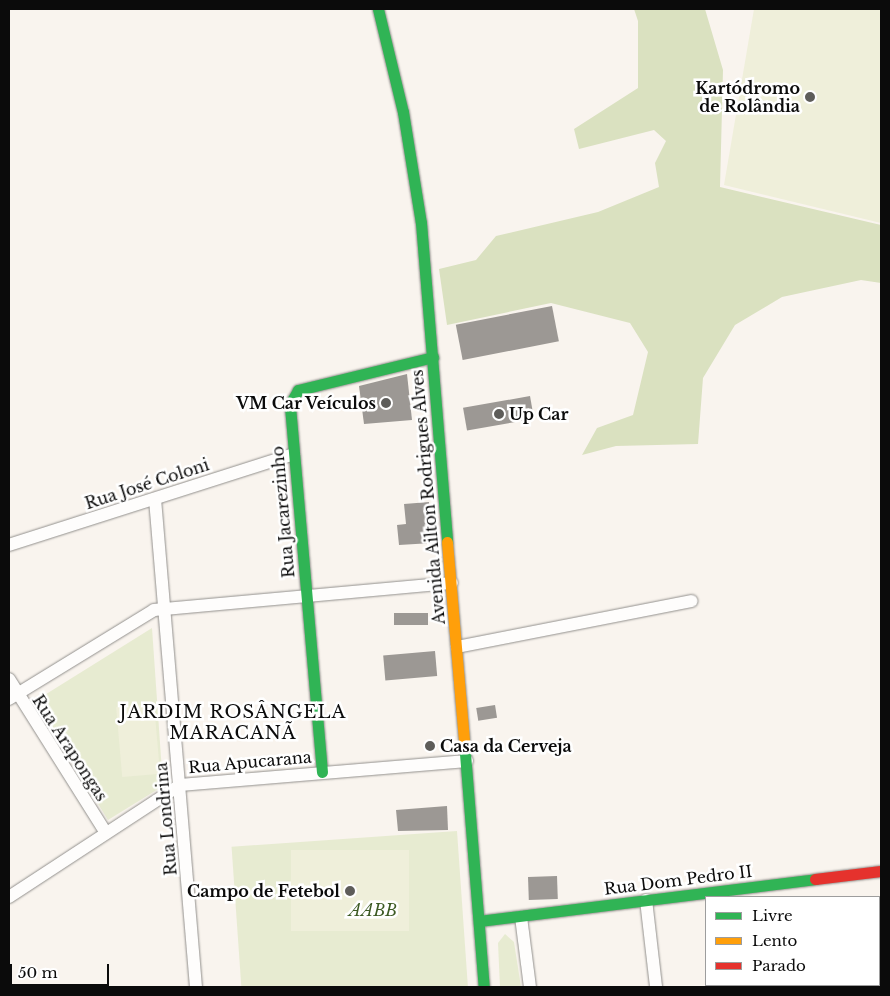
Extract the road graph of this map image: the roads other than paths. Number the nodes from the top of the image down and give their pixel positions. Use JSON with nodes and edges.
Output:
{"nodes":[{"id":1,"x":378,"y":9,"type":"edge"},
{"id":2,"x":433,"y":357,"type":"junction"},
{"id":3,"x":294,"y":454,"type":"junction"},
{"id":4,"x":155,"y":499,"type":"junction"},
{"id":5,"x":9,"y":544,"type":"edge"},
{"id":6,"x":452,"y":582,"type":"junction"},
{"id":7,"x":308,"y":595,"type":"junction"},
{"id":8,"x":692,"y":601,"type":"dead end"},
{"id":9,"x":165,"y":608,"type":"junction"},
{"id":10,"x":457,"y":647,"type":"junction"},
{"id":11,"x":9,"y":679,"type":"edge"},
{"id":12,"x":12,"y":696,"type":"edge"},
{"id":13,"x":467,"y":761,"type":"junction"},
{"id":14,"x":322,"y":772,"type":"junction"},
{"id":15,"x":180,"y":785,"type":"junction"},
{"id":16,"x":106,"y":834,"type":"junction"},
{"id":17,"x":881,"y":871,"type":"edge"},
{"id":18,"x":768,"y":891,"type":"edge"},
{"id":19,"x":9,"y":897,"type":"edge"},
{"id":20,"x":646,"y":900,"type":"junction"},
{"id":21,"x":521,"y":917,"type":"junction"},
{"id":22,"x":479,"y":921,"type":"junction"},
{"id":23,"x":196,"y":987,"type":"edge"},
{"id":24,"x":484,"y":987,"type":"edge"},
{"id":25,"x":530,"y":987,"type":"edge"},
{"id":26,"x":656,"y":987,"type":"edge"}],
"edges":[{"from":1,"to":2,"type":"main road","name":"Avenida Ailton Rodrigues Alves"},
{"from":2,"to":3,"type":"main road","name":"Rua Jacarezinho"},
{"from":2,"to":6,"type":"main road","name":"Avenida Ailton Rodrigues Alves"},
{"from":3,"to":4,"type":"street","name":"Rua José Coloni"},
{"from":3,"to":7,"type":"main road","name":"Rua Jacarezinho"},
{"from":4,"to":5,"type":"street","name":"Rua José Coloni"},
{"from":4,"to":9,"type":"street","name":"Rua Londrina"},
{"from":6,"to":7,"type":"street"},
{"from":6,"to":10,"type":"main road","name":"Avenida Ailton Rodrigues Alves"},
{"from":7,"to":9,"type":"street"},
{"from":7,"to":14,"type":"main road","name":"Rua Jacarezinho"},
{"from":8,"to":10,"type":"street"},
{"from":9,"to":12,"type":"street"},
{"from":9,"to":15,"type":"street","name":"Rua Londrina"},
{"from":10,"to":13,"type":"main road","name":"Avenida Ailton Rodrigues Alves"},
{"from":11,"to":12,"type":"street","name":"Rua Arapongas"},
{"from":12,"to":16,"type":"street","name":"Rua Arapongas"},
{"from":13,"to":14,"type":"street","name":"Rua Apucarana"},
{"from":13,"to":22,"type":"main road","name":"Avenida Ailton Rodrigues Alves"},
{"from":14,"to":15,"type":"street","name":"Rua Apucarana"},
{"from":15,"to":16,"type":"street","name":"Rua Apucarana"},
{"from":15,"to":23,"type":"street","name":"Rua Londrina"},
{"from":16,"to":19,"type":"street","name":"Rua Apucarana"},
{"from":17,"to":18,"type":"main road","name":"Rua Dom Pedro II"},
{"from":18,"to":20,"type":"main road","name":"Rua Dom Pedro II"},
{"from":20,"to":21,"type":"main road","name":"Rua Dom Pedro II"},
{"from":20,"to":26,"type":"street"},
{"from":21,"to":22,"type":"main road","name":"Rua Dom Pedro II"},
{"from":21,"to":25,"type":"street"},
{"from":22,"to":24,"type":"main road","name":"Avenida Ailton Rodrigues Alves"}]}
